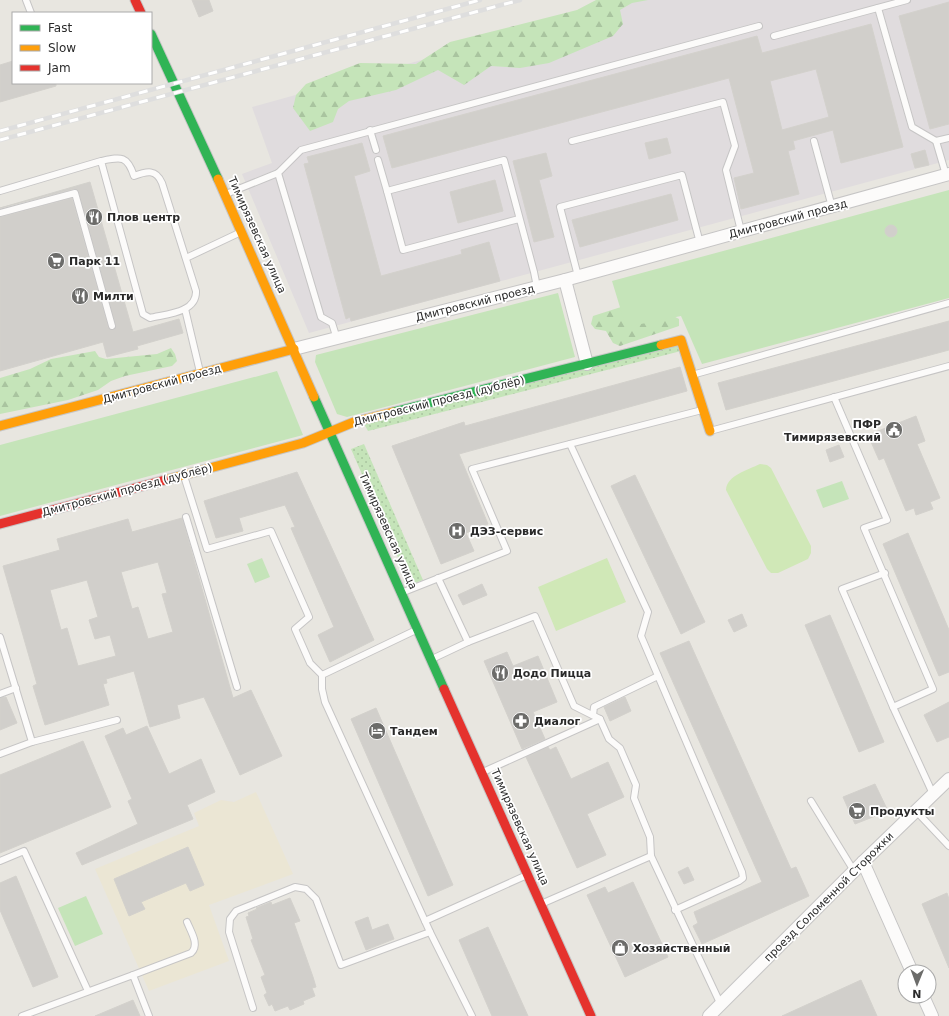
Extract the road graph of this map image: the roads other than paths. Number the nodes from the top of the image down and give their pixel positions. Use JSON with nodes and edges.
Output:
{"nodes":[{"id":1,"x":26,"y":0,"type":"edge"},
{"id":2,"x":135,"y":0,"type":"edge"},
{"id":3,"x":907,"y":0,"type":"edge"},
{"id":4,"x":878,"y":8,"type":"junction"},
{"id":5,"x":31,"y":12,"type":"edge"},
{"id":6,"x":141,"y":12,"type":"edge"},
{"id":7,"x":759,"y":26,"type":"dead end"},
{"id":8,"x":152,"y":36,"type":"edge"},
{"id":9,"x":774,"y":36,"type":"dead end"},
{"id":10,"x":370,"y":130,"type":"junction"},
{"id":11,"x":949,"y":138,"type":"edge"},
{"id":12,"x":572,"y":141,"type":"dead end"},
{"id":13,"x":814,"y":141,"type":"dead end"},
{"id":14,"x":936,"y":141,"type":"junction"},
{"id":15,"x":376,"y":150,"type":"dead end"},
{"id":16,"x":378,"y":160,"type":"dead end"},
{"id":17,"x":101,"y":161,"type":"junction"},
{"id":18,"x":278,"y":173,"type":"junction"},
{"id":19,"x":947,"y":174,"type":"edge"},
{"id":20,"x":0,"y":191,"type":"edge"},
{"id":21,"x":387,"y":191,"type":"junction"},
{"id":22,"x":225,"y":194,"type":"junction"},
{"id":23,"x":832,"y":207,"type":"junction"},
{"id":24,"x":0,"y":213,"type":"edge"},
{"id":25,"x":519,"y":219,"type":"junction"},
{"id":26,"x":741,"y":231,"type":"junction"},
{"id":27,"x":242,"y":232,"type":"junction"},
{"id":28,"x":700,"y":243,"type":"junction"},
{"id":29,"x":186,"y":258,"type":"junction"},
{"id":30,"x":578,"y":276,"type":"junction"},
{"id":31,"x":565,"y":280,"type":"junction"},
{"id":32,"x":537,"y":287,"type":"junction"},
{"id":33,"x":949,"y":303,"type":"edge"},
{"id":34,"x":185,"y":309,"type":"junction"},
{"id":35,"x":112,"y":326,"type":"dead end"},
{"id":36,"x":337,"y":339,"type":"junction"},
{"id":37,"x":294,"y":349,"type":"junction"},
{"id":38,"x":587,"y":364,"type":"junction"},
{"id":39,"x":949,"y":366,"type":"edge"},
{"id":40,"x":200,"y":374,"type":"junction"},
{"id":41,"x":692,"y":375,"type":"junction"},
{"id":42,"x":834,"y":397,"type":"junction"},
{"id":43,"x":704,"y":409,"type":"junction"},
{"id":44,"x":0,"y":426,"type":"edge"},
{"id":45,"x":710,"y":431,"type":"joint"},
{"id":46,"x":331,"y":432,"type":"junction"},
{"id":47,"x":570,"y":444,"type":"junction"},
{"id":48,"x":184,"y":474,"type":"junction"},
{"id":49,"x":186,"y":517,"type":"dead end"},
{"id":50,"x":0,"y":524,"type":"edge"},
{"id":51,"x":885,"y":572,"type":"junction"},
{"id":52,"x":438,"y":578,"type":"junction"},
{"id":53,"x":401,"y":593,"type":"junction"},
{"id":54,"x":418,"y":629,"type":"junction"},
{"id":55,"x":0,"y":638,"type":"edge"},
{"id":56,"x":468,"y":642,"type":"junction"},
{"id":57,"x":432,"y":659,"type":"junction"},
{"id":58,"x":322,"y":675,"type":"junction"},
{"id":59,"x":658,"y":676,"type":"junction"},
{"id":60,"x":237,"y":687,"type":"dead end"},
{"id":61,"x":16,"y":688,"type":"junction"},
{"id":62,"x":0,"y":694,"type":"edge"},
{"id":63,"x":893,"y":707,"type":"junction"},
{"id":64,"x":593,"y":715,"type":"junction"},
{"id":65,"x":600,"y":718,"type":"junction"},
{"id":66,"x":117,"y":720,"type":"dead end"},
{"id":67,"x":32,"y":742,"type":"junction"},
{"id":68,"x":0,"y":754,"type":"edge"},
{"id":69,"x":483,"y":773,"type":"junction"},
{"id":70,"x":949,"y":779,"type":"edge"},
{"id":71,"x":933,"y":794,"type":"junction"},
{"id":72,"x":811,"y":801,"type":"dead end"},
{"id":73,"x":916,"y":812,"type":"junction"},
{"id":74,"x":949,"y":846,"type":"edge"},
{"id":75,"x":651,"y":856,"type":"junction"},
{"id":76,"x":0,"y":861,"type":"edge"},
{"id":77,"x":863,"y":862,"type":"junction"},
{"id":78,"x":854,"y":871,"type":"junction"},
{"id":79,"x":528,"y":875,"type":"junction"},
{"id":80,"x":541,"y":904,"type":"junction"},
{"id":81,"x":676,"y":910,"type":"junction"},
{"id":82,"x":425,"y":921,"type":"junction"},
{"id":83,"x":188,"y":922,"type":"dead end"},
{"id":84,"x":430,"y":932,"type":"junction"},
{"id":85,"x":908,"y":964,"type":"edge"},
{"id":86,"x":132,"y":975,"type":"junction"},
{"id":87,"x":88,"y":991,"type":"junction"},
{"id":88,"x":927,"y":1004,"type":"edge"},
{"id":89,"x":721,"y":1005,"type":"junction"},
{"id":90,"x":253,"y":1008,"type":"dead end"},
{"id":91,"x":22,"y":1016,"type":"edge"},
{"id":92,"x":149,"y":1016,"type":"edge"},
{"id":93,"x":472,"y":1016,"type":"edge"},
{"id":94,"x":591,"y":1016,"type":"edge"},
{"id":95,"x":709,"y":1016,"type":"edge"},
{"id":96,"x":932,"y":1016,"type":"edge"}],
"edges":[{"from":1,"to":5,"type":"lane"},
{"from":2,"to":6,"type":"main road"},
{"from":3,"to":4,"type":"lane"},
{"from":4,"to":9,"type":"lane"},
{"from":4,"to":14,"type":"lane"},
{"from":7,"to":10,"type":"lane"},
{"from":8,"to":22,"type":"main road","name":"Тимирязевская улица"},
{"from":10,"to":15,"type":"lane"},
{"from":10,"to":18,"type":"lane"},
{"from":11,"to":14,"type":"lane"},
{"from":12,"to":26,"type":"lane"},
{"from":13,"to":23,"type":"lane"},
{"from":14,"to":19,"type":"lane"},
{"from":16,"to":21,"type":"lane"},
{"from":17,"to":20,"type":"lane"},
{"from":17,"to":29,"type":"lane"},
{"from":17,"to":34,"type":"lane"},
{"from":18,"to":22,"type":"lane"},
{"from":18,"to":36,"type":"lane"},
{"from":19,"to":23,"type":"street","name":"Дмитровский проезд"},
{"from":21,"to":25,"type":"lane"},
{"from":21,"to":25,"type":"lane"},
{"from":22,"to":27,"type":"main road","name":"Тимирязевская улица"},
{"from":23,"to":26,"type":"street","name":"Дмитровский проезд"},
{"from":24,"to":35,"type":"lane"},
{"from":25,"to":32,"type":"lane"},
{"from":26,"to":28,"type":"street","name":"Дмитровский проезд"},
{"from":27,"to":29,"type":"lane"},
{"from":27,"to":37,"type":"main road","name":"Тимирязевская улица"},
{"from":28,"to":30,"type":"street","name":"Дмитровский проезд"},
{"from":28,"to":30,"type":"lane"},
{"from":29,"to":34,"type":"lane"},
{"from":30,"to":31,"type":"street","name":"Дмитровский проезд"},
{"from":31,"to":32,"type":"street","name":"Дмитровский проезд"},
{"from":31,"to":38,"type":"street"},
{"from":32,"to":36,"type":"street","name":"Дмитровский проезд"},
{"from":33,"to":41,"type":"lane"},
{"from":34,"to":40,"type":"lane"},
{"from":36,"to":37,"type":"street","name":"Дмитровский проезд"},
{"from":37,"to":40,"type":"main road","name":"Дмитровский проезд"},
{"from":37,"to":46,"type":"main road","name":"Тимирязевская улица"},
{"from":38,"to":41,"type":"main road","name":"Дмитровский проезд (дублёр)"},
{"from":38,"to":46,"type":"main road","name":"Дмитровский проезд (дублёр)"},
{"from":39,"to":42,"type":"lane"},
{"from":40,"to":44,"type":"main road","name":"Дмитровский проезд"},
{"from":41,"to":43,"type":"main road"},
{"from":42,"to":45,"type":"lane"},
{"from":42,"to":51,"type":"lane"},
{"from":43,"to":45,"type":"main road"},
{"from":43,"to":47,"type":"lane"},
{"from":46,"to":48,"type":"main road","name":"Дмитровский проезд (дублёр)"},
{"from":46,"to":53,"type":"main road","name":"Тимирязевская улица"},
{"from":47,"to":52,"type":"lane"},
{"from":47,"to":59,"type":"lane"},
{"from":48,"to":50,"type":"main road","name":"Дмитровский проезд (дублёр)"},
{"from":48,"to":58,"type":"lane"},
{"from":49,"to":60,"type":"lane"},
{"from":51,"to":63,"type":"lane"},
{"from":51,"to":63,"type":"lane"},
{"from":52,"to":53,"type":"lane"},
{"from":52,"to":56,"type":"lane"},
{"from":53,"to":54,"type":"main road","name":"Тимирязевская улица"},
{"from":54,"to":57,"type":"main road","name":"Тимирязевская улица"},
{"from":54,"to":58,"type":"lane"},
{"from":55,"to":61,"type":"lane"},
{"from":56,"to":57,"type":"lane"},
{"from":56,"to":64,"type":"lane"},
{"from":57,"to":69,"type":"main road","name":"Тимирязевская улица"},
{"from":58,"to":82,"type":"lane"},
{"from":59,"to":64,"type":"lane"},
{"from":59,"to":81,"type":"lane"},
{"from":61,"to":62,"type":"lane"},
{"from":61,"to":67,"type":"lane"},
{"from":63,"to":71,"type":"lane"},
{"from":64,"to":65,"type":"lane"},
{"from":65,"to":69,"type":"lane"},
{"from":65,"to":75,"type":"lane"},
{"from":66,"to":67,"type":"lane"},
{"from":67,"to":68,"type":"lane"},
{"from":69,"to":79,"type":"main road","name":"Тимирязевская улица"},
{"from":70,"to":71,"type":"street","name":"проезд Соломенной Сторожки"},
{"from":71,"to":73,"type":"street","name":"проезд Соломенной Сторожки"},
{"from":72,"to":78,"type":"lane"},
{"from":73,"to":74,"type":"lane"},
{"from":73,"to":77,"type":"street","name":"проезд Соломенной Сторожки"},
{"from":75,"to":80,"type":"lane"},
{"from":75,"to":81,"type":"lane"},
{"from":76,"to":87,"type":"lane"},
{"from":77,"to":78,"type":"street","name":"проезд Соломенной Сторожки"},
{"from":77,"to":85,"type":"street"},
{"from":78,"to":89,"type":"street","name":"проезд Соломенной Сторожки"},
{"from":79,"to":80,"type":"main road","name":"Тимирязевская улица"},
{"from":79,"to":82,"type":"lane"},
{"from":80,"to":94,"type":"main road","name":"Тимирязевская улица"},
{"from":81,"to":89,"type":"lane"},
{"from":82,"to":84,"type":"lane"},
{"from":83,"to":86,"type":"lane"},
{"from":84,"to":90,"type":"lane"},
{"from":84,"to":93,"type":"lane"},
{"from":86,"to":87,"type":"lane"},
{"from":86,"to":92,"type":"lane"},
{"from":87,"to":91,"type":"lane"},
{"from":88,"to":96,"type":"street"},
{"from":89,"to":95,"type":"street","name":"проезд Соломенной Сторожки"}]}
